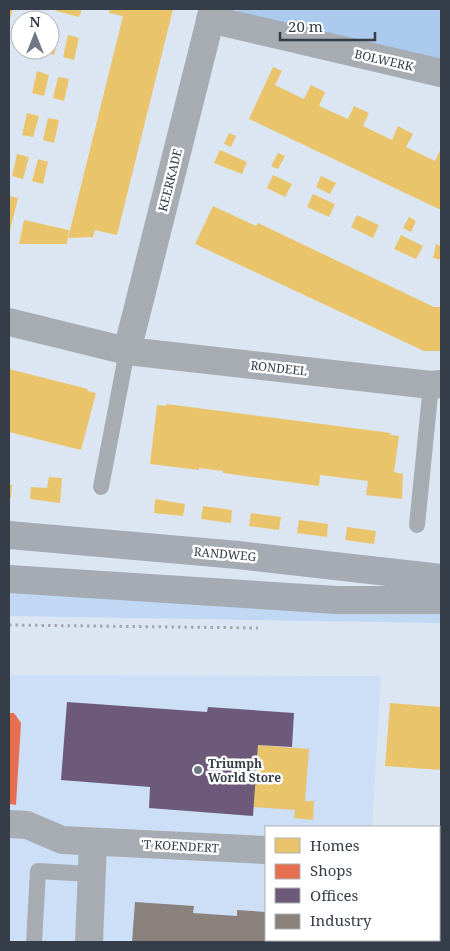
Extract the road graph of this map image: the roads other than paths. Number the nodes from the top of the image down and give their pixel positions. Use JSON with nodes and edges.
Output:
{"nodes":[{"id":1,"x":212,"y":14,"type":"edge"},
{"id":2,"x":441,"y":73,"type":"edge"},
{"id":3,"x":9,"y":322,"type":"edge"},
{"id":4,"x":127,"y":351,"type":"junction"},
{"id":5,"x":436,"y":384,"type":"edge"},
{"id":6,"x":101,"y":487,"type":"dead end"},
{"id":7,"x":417,"y":525,"type":"dead end"},
{"id":8,"x":9,"y":535,"type":"edge"},
{"id":9,"x":441,"y":578,"type":"edge"},
{"id":10,"x":9,"y":579,"type":"edge"},
{"id":11,"x":441,"y":600,"type":"edge"},
{"id":12,"x":9,"y":824,"type":"edge"},
{"id":13,"x":93,"y":842,"type":"junction"},
{"id":14,"x":265,"y":850,"type":"edge"},
{"id":15,"x":92,"y":874,"type":"junction"},
{"id":16,"x":34,"y":942,"type":"edge"},
{"id":17,"x":89,"y":942,"type":"edge"}],
"edges":[{"from":1,"to":2,"type":"street","name":"BOLWERK"},
{"from":1,"to":4,"type":"street","name":"KEERKADE"},
{"from":3,"to":4,"type":"street","name":"RONDEEL"},
{"from":4,"to":5,"type":"street","name":"RONDEEL"},
{"from":4,"to":6,"type":"lane"},
{"from":5,"to":7,"type":"lane","name":"RONDEEL"},
{"from":8,"to":9,"type":"main road","name":"RANDWEG"},
{"from":10,"to":11,"type":"main road"},
{"from":12,"to":13,"type":"street","name":"'T KOENDERT"},
{"from":13,"to":14,"type":"street","name":"'T KOENDERT"},
{"from":13,"to":15,"type":"street"},
{"from":15,"to":16,"type":"lane"},
{"from":15,"to":17,"type":"street"}]}
